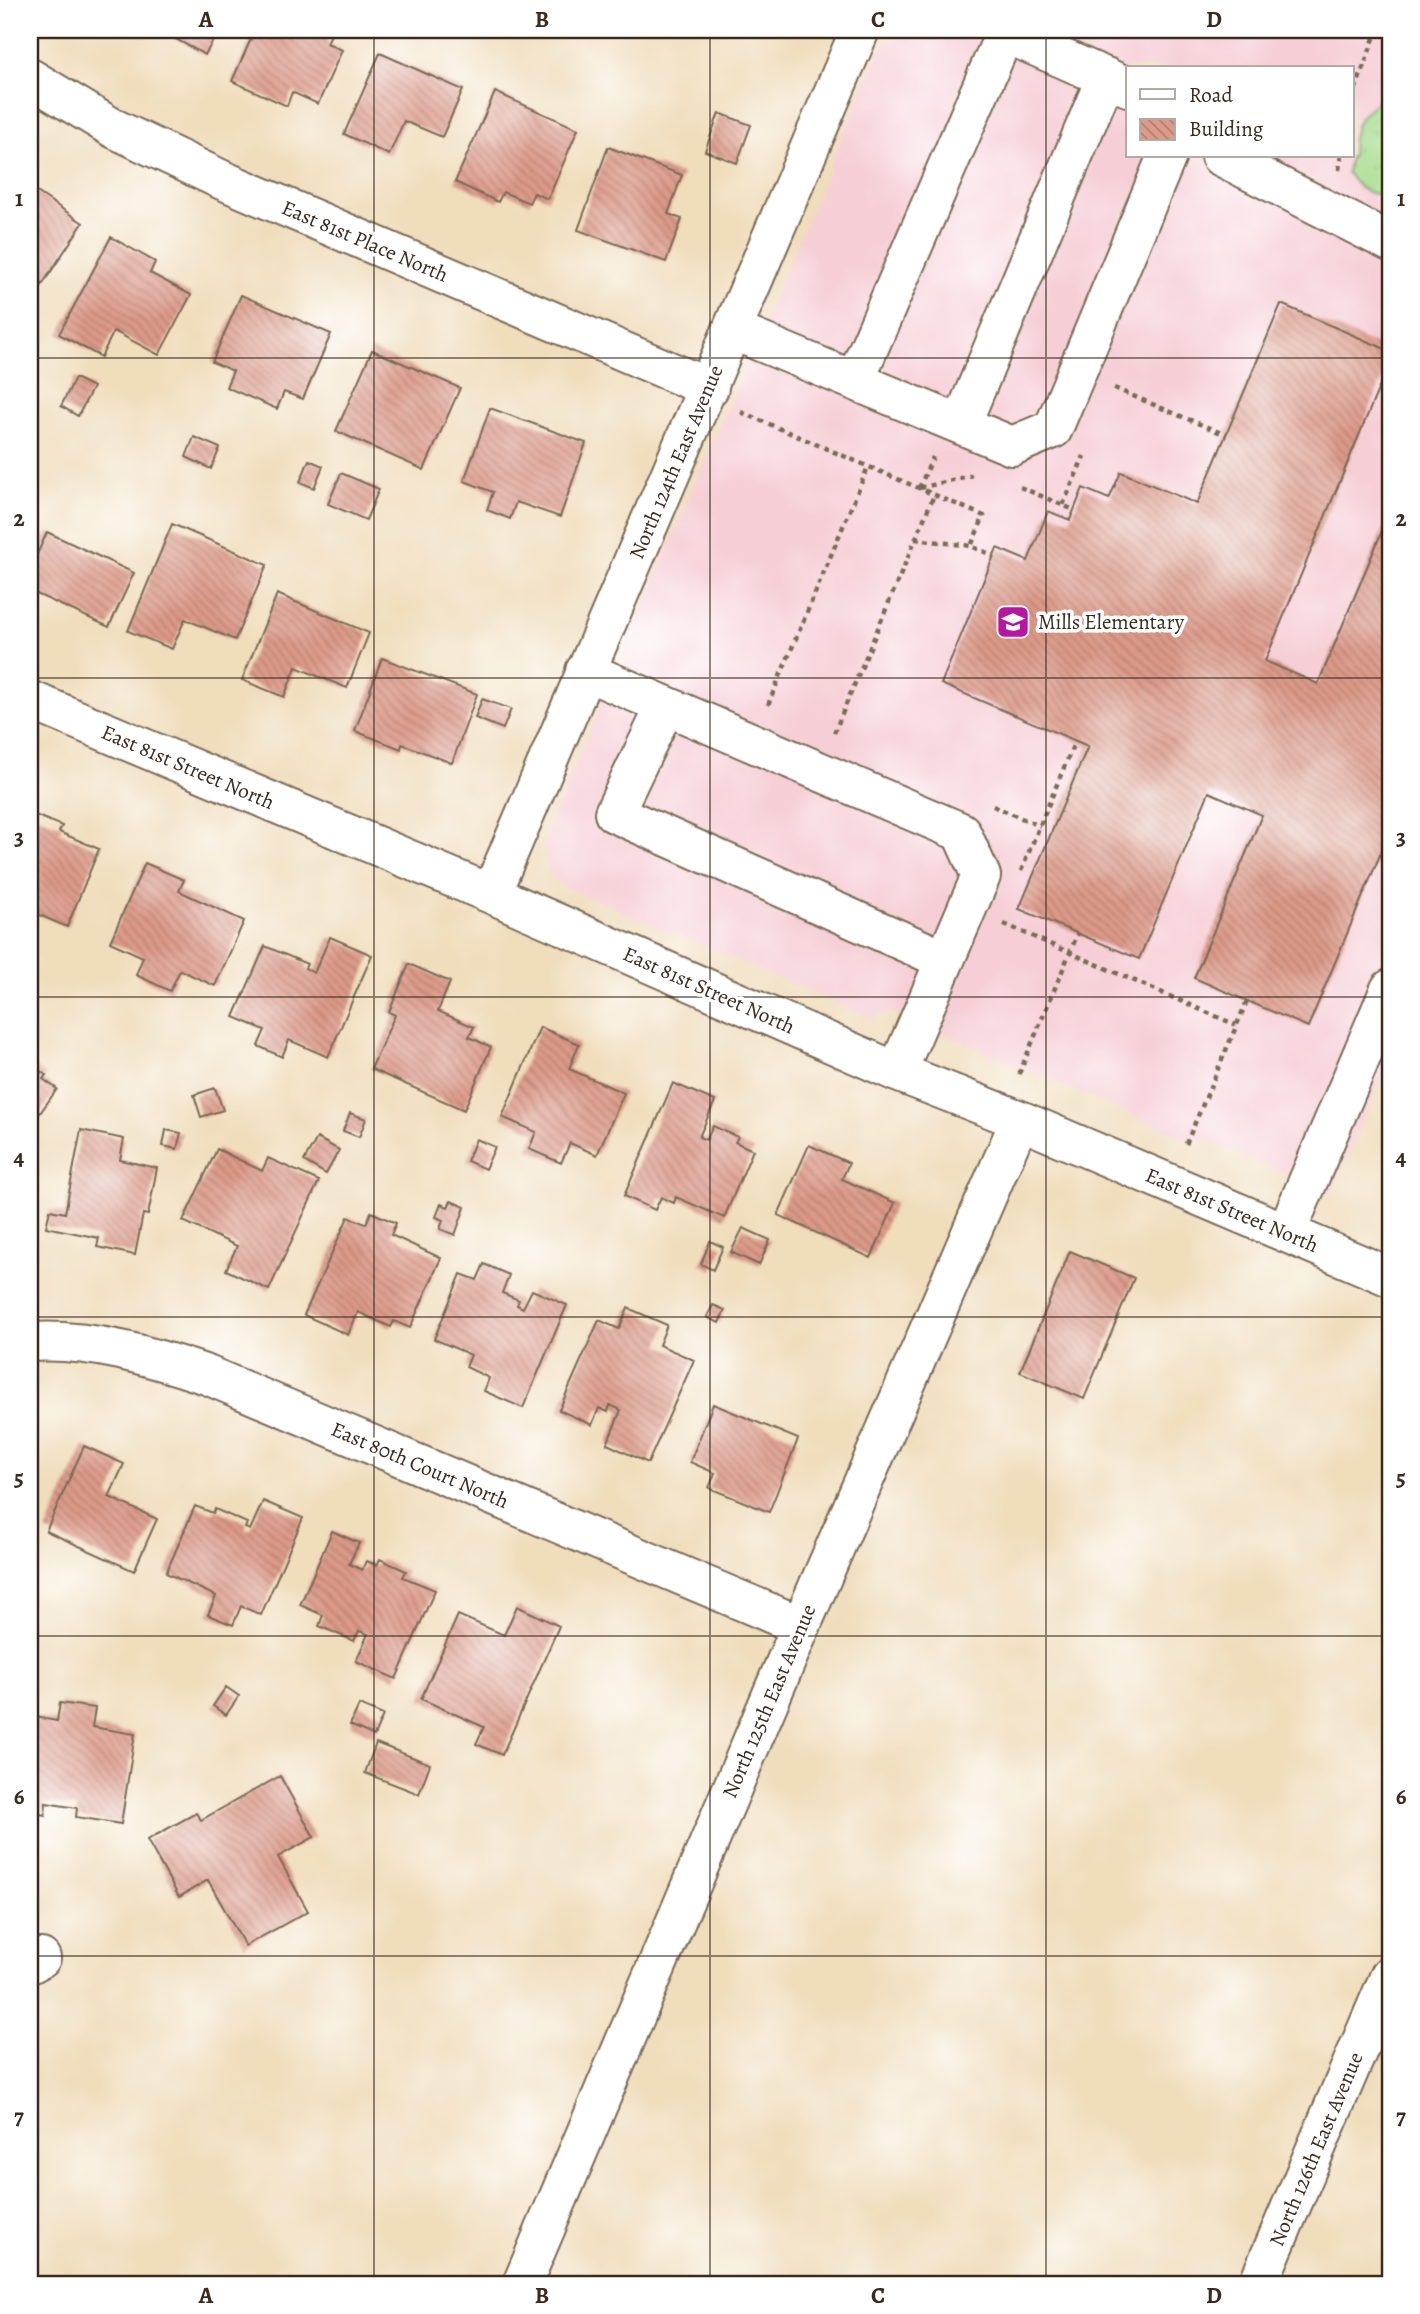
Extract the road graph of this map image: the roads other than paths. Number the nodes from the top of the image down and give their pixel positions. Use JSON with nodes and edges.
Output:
{"nodes":[{"id":1,"x":860,"y":30,"type":"edge"},
{"id":2,"x":1001,"y":31,"type":"edge"},
{"id":3,"x":30,"y":78,"type":"edge"},
{"id":4,"x":1117,"y":82,"type":"edge"},
{"id":5,"x":1166,"y":158,"type":"edge"},
{"id":6,"x":1224,"y":158,"type":"edge"},
{"id":7,"x":1390,"y":242,"type":"edge"},
{"id":8,"x":732,"y":330,"type":"junction"},
{"id":9,"x":855,"y":380,"type":"junction"},
{"id":10,"x":709,"y":388,"type":"junction"},
{"id":11,"x":961,"y":425,"type":"junction"},
{"id":12,"x":584,"y":671,"type":"junction"},
{"id":13,"x":30,"y":701,"type":"edge"},
{"id":14,"x":665,"y":707,"type":"junction"},
{"id":15,"x":491,"y":894,"type":"junction"},
{"id":16,"x":945,"y":960,"type":"junction"},
{"id":17,"x":1390,"y":989,"type":"edge"},
{"id":18,"x":897,"y":1072,"type":"junction"},
{"id":19,"x":1020,"y":1120,"type":"junction"},
{"id":20,"x":1286,"y":1233,"type":"junction"},
{"id":21,"x":1390,"y":1277,"type":"edge"},
{"id":22,"x":30,"y":1342,"type":"edge"},
{"id":23,"x":801,"y":1626,"type":"junction"},
{"id":24,"x":1390,"y":1975,"type":"edge"},
{"id":25,"x":523,"y":2284,"type":"edge"},
{"id":26,"x":1258,"y":2284,"type":"edge"}],
"edges":[{"from":1,"to":8,"type":"street","name":"North 124th East Avenue"},
{"from":2,"to":4,"type":"street"},
{"from":2,"to":9,"type":"street"},
{"from":3,"to":10,"type":"street","name":"East 81st Place North"},
{"from":4,"to":11,"type":"street"},
{"from":5,"to":11,"type":"street"},
{"from":6,"to":7,"type":"street"},
{"from":8,"to":9,"type":"street"},
{"from":8,"to":10,"type":"street","name":"North 124th East Avenue"},
{"from":9,"to":11,"type":"street"},
{"from":10,"to":12,"type":"street","name":"North 124th East Avenue"},
{"from":12,"to":14,"type":"street"},
{"from":12,"to":15,"type":"street","name":"North 124th East Avenue"},
{"from":13,"to":15,"type":"street","name":"East 81st Street North"},
{"from":14,"to":16,"type":"street"},
{"from":14,"to":16,"type":"street"},
{"from":15,"to":18,"type":"street","name":"East 81st Street North"},
{"from":16,"to":18,"type":"street"},
{"from":17,"to":20,"type":"street"},
{"from":18,"to":19,"type":"street","name":"East 81st Street North"},
{"from":19,"to":20,"type":"street","name":"East 81st Street North"},
{"from":19,"to":23,"type":"street","name":"North 125th East Avenue"},
{"from":20,"to":21,"type":"street","name":"East 81st Street North"},
{"from":22,"to":23,"type":"street","name":"East 80th Court North"},
{"from":23,"to":25,"type":"street","name":"North 125th East Avenue"},
{"from":24,"to":26,"type":"street","name":"North 126th East Avenue"}]}
